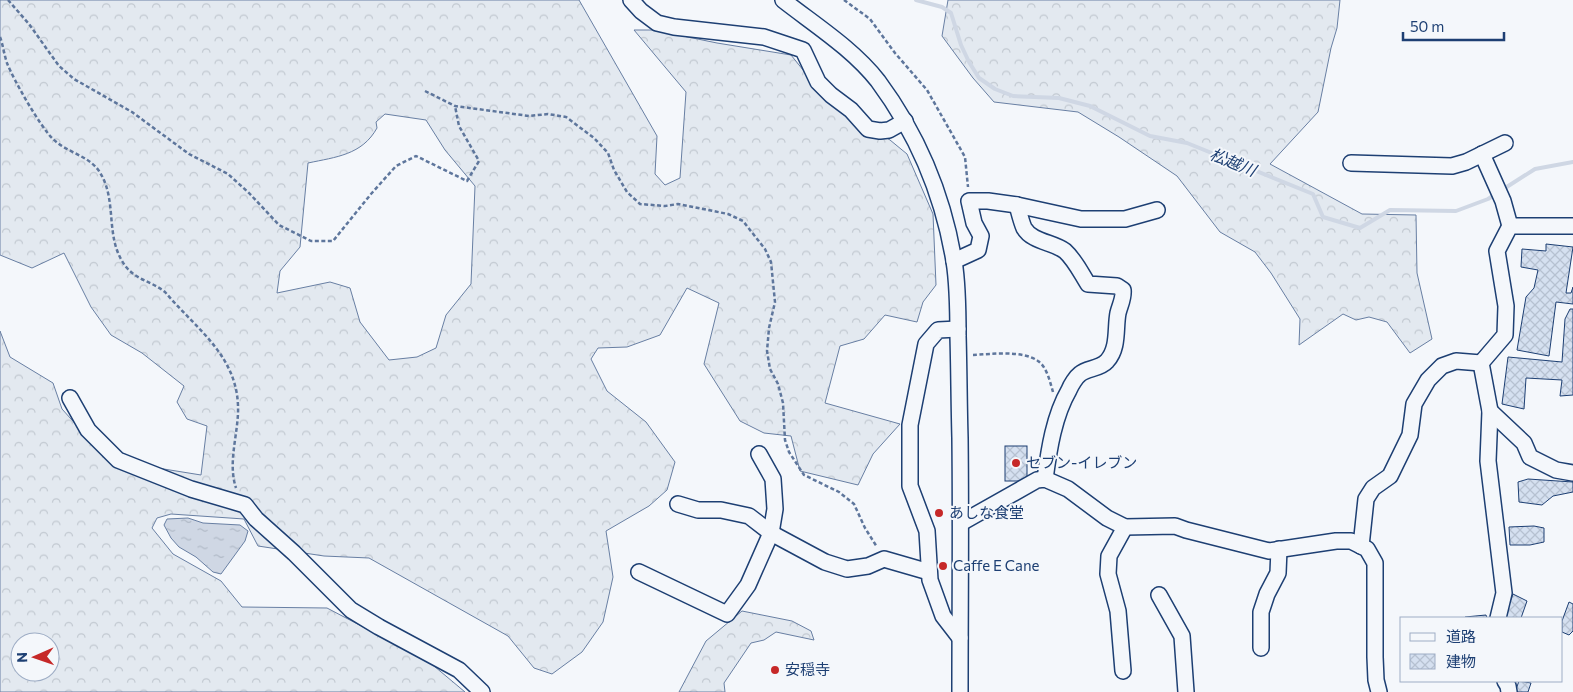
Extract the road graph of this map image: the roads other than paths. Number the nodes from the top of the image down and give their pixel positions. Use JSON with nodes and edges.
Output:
{"nodes":[{"id":1,"x":631,"y":0,"type":"edge"},
{"id":2,"x":783,"y":0,"type":"edge"},
{"id":3,"x":904,"y":121,"type":"junction"},
{"id":4,"x":1505,"y":143,"type":"dead end"},
{"id":5,"x":1482,"y":154,"type":"junction"},
{"id":6,"x":1351,"y":163,"type":"dead end"},
{"id":7,"x":1017,"y":205,"type":"junction"},
{"id":8,"x":1157,"y":210,"type":"dead end"},
{"id":9,"x":1510,"y":226,"type":"junction"},
{"id":10,"x":1573,"y":226,"type":"edge"},
{"id":11,"x":954,"y":261,"type":"junction"},
{"id":12,"x":958,"y":328,"type":"junction"},
{"id":13,"x":1481,"y":364,"type":"junction"},
{"id":14,"x":70,"y":398,"type":"dead end"},
{"id":15,"x":1490,"y":411,"type":"junction"},
{"id":16,"x":759,"y":454,"type":"dead end"},
{"id":17,"x":1573,"y":473,"type":"edge"},
{"id":18,"x":1045,"y":479,"type":"junction"},
{"id":19,"x":678,"y":504,"type":"dead end"},
{"id":20,"x":961,"y":523,"type":"junction"},
{"id":21,"x":1124,"y":527,"type":"junction"},
{"id":22,"x":771,"y":534,"type":"junction"},
{"id":23,"x":1361,"y":546,"type":"junction"},
{"id":24,"x":1280,"y":549,"type":"junction"},
{"id":25,"x":639,"y":572,"type":"dead end"},
{"id":26,"x":930,"y":572,"type":"junction"},
{"id":27,"x":1159,"y":595,"type":"dead end"},
{"id":28,"x":1498,"y":617,"type":"edge"},
{"id":29,"x":960,"y":638,"type":"junction"},
{"id":30,"x":1261,"y":648,"type":"dead end"},
{"id":31,"x":1123,"y":671,"type":"dead end"},
{"id":32,"x":1378,"y":691,"type":"edge"},
{"id":33,"x":482,"y":692,"type":"edge"},
{"id":34,"x":960,"y":692,"type":"edge"},
{"id":35,"x":1186,"y":692,"type":"edge"}],
"edges":[{"from":1,"to":3,"type":"street"},
{"from":2,"to":3,"type":"street"},
{"from":3,"to":11,"type":"street"},
{"from":4,"to":5,"type":"street"},
{"from":5,"to":6,"type":"street"},
{"from":5,"to":9,"type":"street"},
{"from":7,"to":8,"type":"street"},
{"from":7,"to":11,"type":"street"},
{"from":7,"to":18,"type":"street"},
{"from":9,"to":10,"type":"street"},
{"from":9,"to":13,"type":"street"},
{"from":11,"to":12,"type":"street"},
{"from":12,"to":20,"type":"street"},
{"from":12,"to":26,"type":"street"},
{"from":13,"to":15,"type":"street"},
{"from":13,"to":23,"type":"street"},
{"from":14,"to":33,"type":"street"},
{"from":15,"to":17,"type":"street"},
{"from":15,"to":28,"type":"street"},
{"from":16,"to":22,"type":"street"},
{"from":18,"to":20,"type":"street"},
{"from":18,"to":21,"type":"street"},
{"from":19,"to":22,"type":"street"},
{"from":20,"to":29,"type":"street"},
{"from":21,"to":24,"type":"street"},
{"from":21,"to":31,"type":"street"},
{"from":22,"to":25,"type":"street"},
{"from":22,"to":26,"type":"street"},
{"from":23,"to":24,"type":"street"},
{"from":23,"to":32,"type":"street"},
{"from":24,"to":30,"type":"street"},
{"from":26,"to":29,"type":"street"},
{"from":27,"to":35,"type":"street"},
{"from":29,"to":34,"type":"street"}]}
